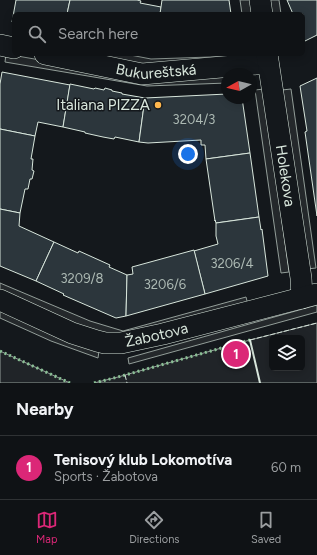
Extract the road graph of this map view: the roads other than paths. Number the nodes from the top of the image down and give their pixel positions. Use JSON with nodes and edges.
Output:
{"nodes":[{"id":1,"x":260,"y":0,"type":"edge"},
{"id":2,"x":262,"y":12,"type":"edge"},
{"id":3,"x":0,"y":45,"type":"edge"},
{"id":4,"x":12,"y":48,"type":"edge"},
{"id":5,"x":55,"y":56,"type":"edge"},
{"id":6,"x":268,"y":58,"type":"edge"},
{"id":7,"x":310,"y":296,"type":"edge"},
{"id":8,"x":0,"y":300,"type":"edge"}],
"edges":[{"from":1,"to":2,"type":"street"},
{"from":3,"to":4,"type":"street"},
{"from":5,"to":6,"type":"street","name":"Bukureštská"},
{"from":6,"to":7,"type":"street","name":"Holekova"},
{"from":7,"to":8,"type":"street","name":"Žabotova"}]}
